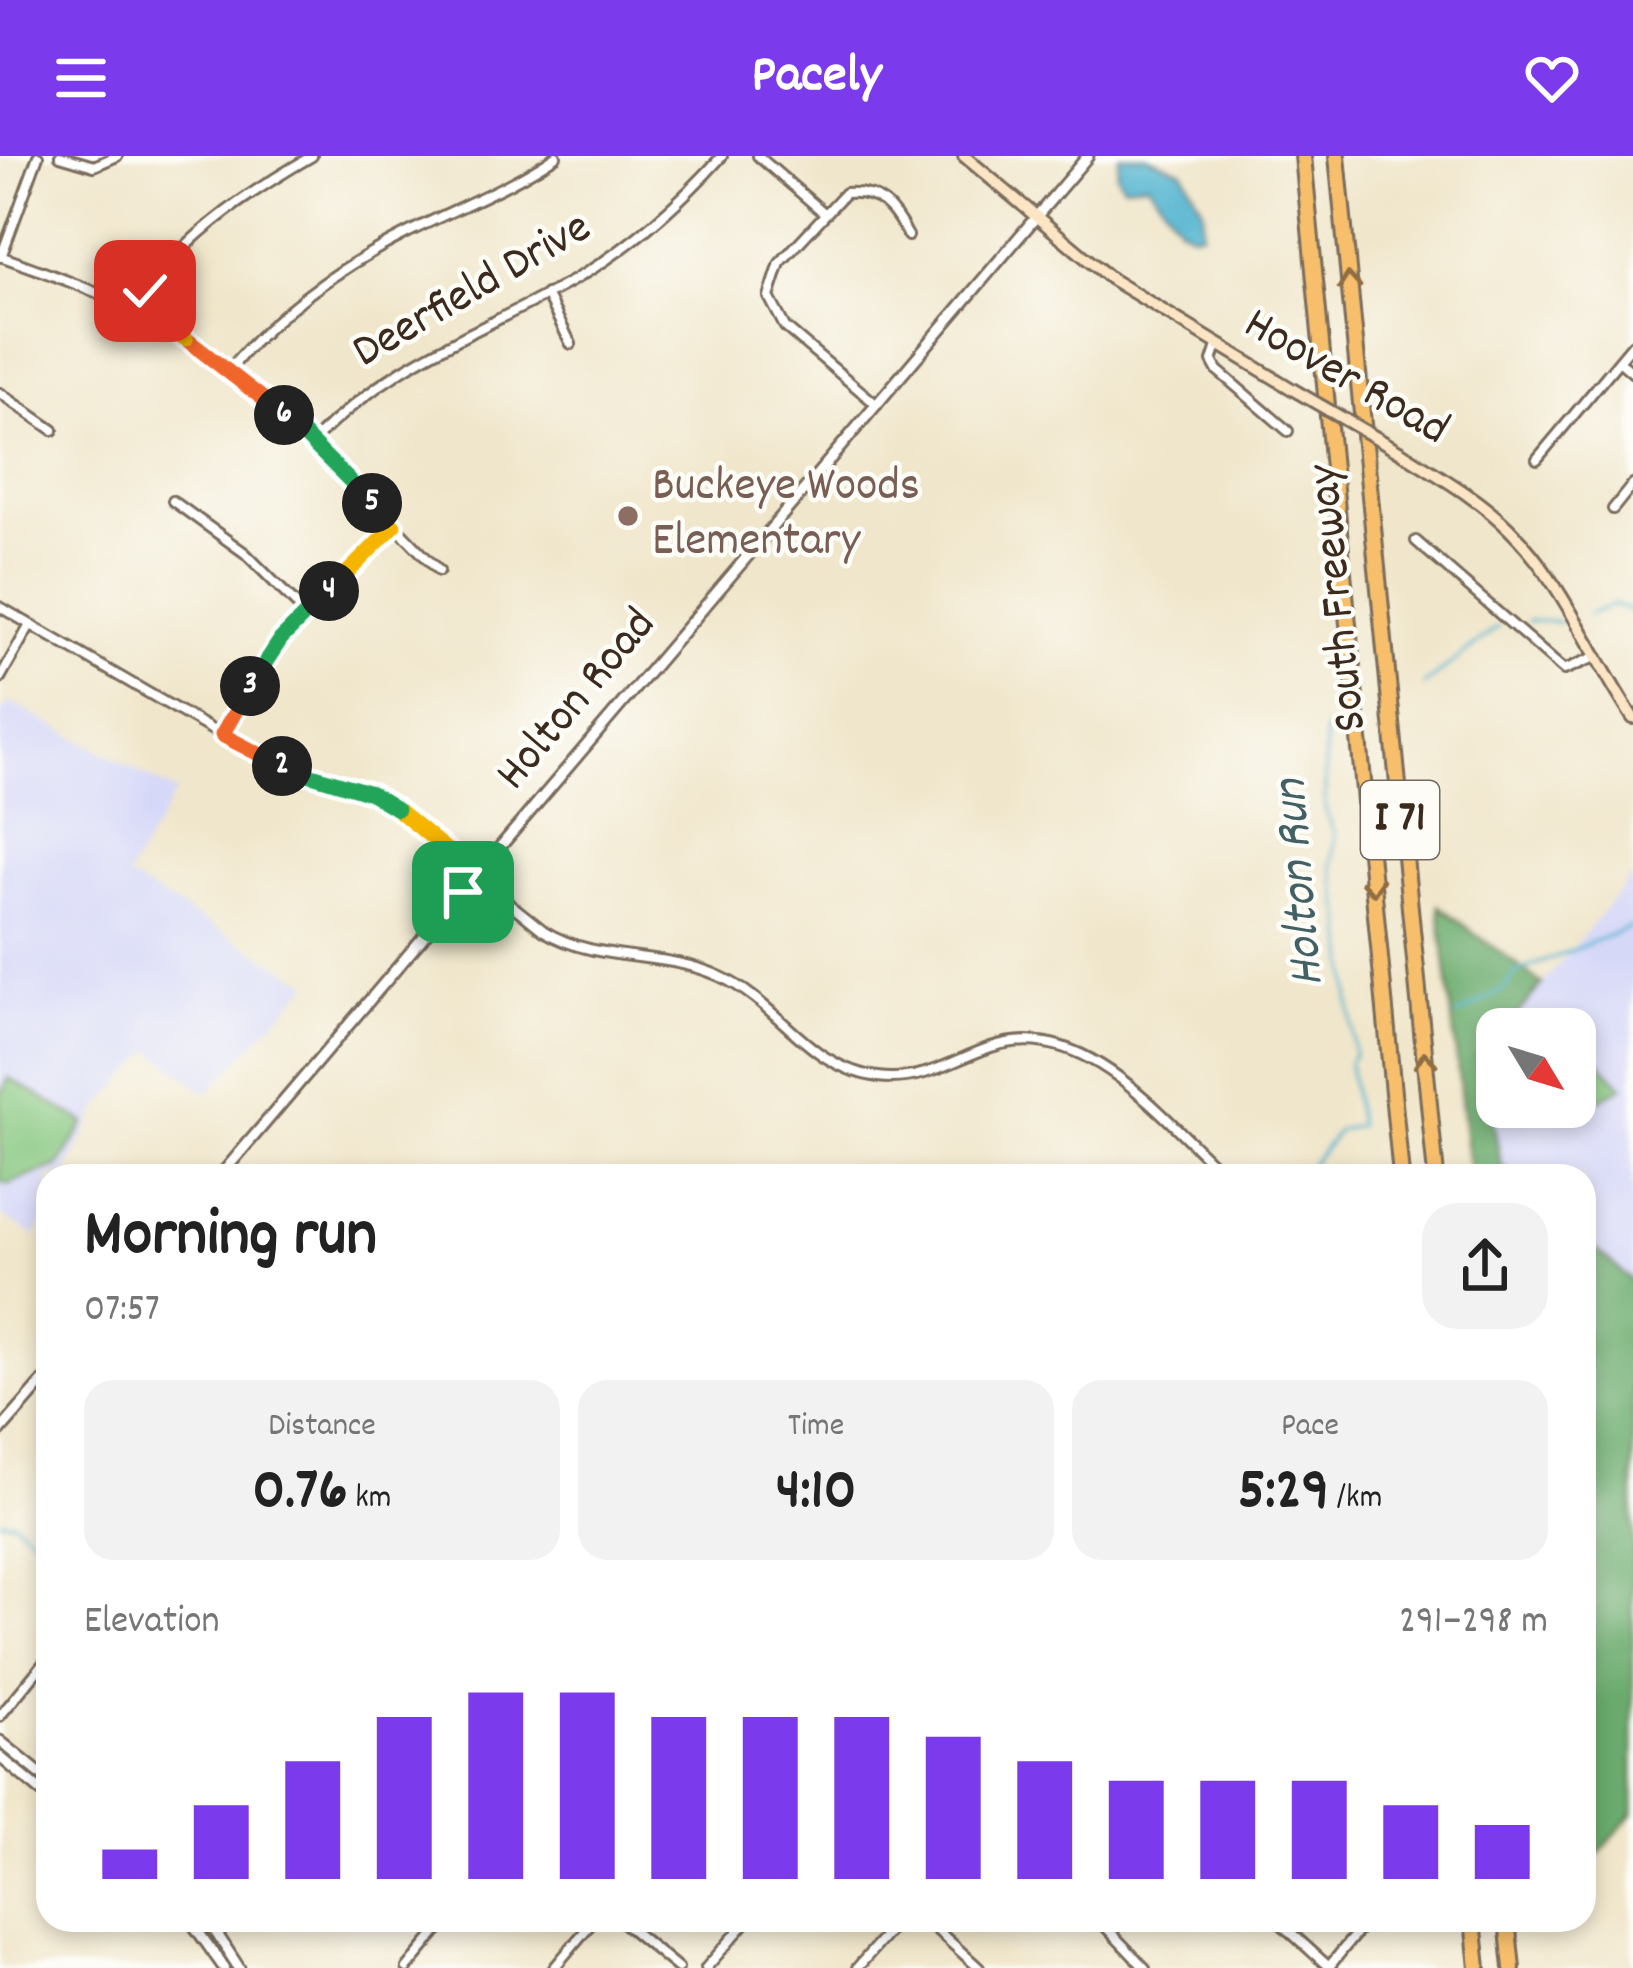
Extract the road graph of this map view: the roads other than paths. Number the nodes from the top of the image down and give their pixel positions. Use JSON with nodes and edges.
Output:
{"nodes":[{"id":1,"x":38,"y":156,"type":"edge"},
{"id":2,"x":60,"y":156,"type":"edge"},
{"id":3,"x":117,"y":156,"type":"edge"},
{"id":4,"x":312,"y":156,"type":"edge"},
{"id":5,"x":556,"y":156,"type":"edge"},
{"id":6,"x":722,"y":156,"type":"edge"},
{"id":7,"x":758,"y":156,"type":"edge"},
{"id":8,"x":964,"y":156,"type":"edge"},
{"id":9,"x":1088,"y":156,"type":"edge"},
{"id":10,"x":1303,"y":156,"type":"edge"},
{"id":11,"x":1337,"y":156,"type":"edge"},
{"id":12,"x":823,"y":212,"type":"junction"},
{"id":13,"x":1036,"y":217,"type":"junction"},
{"id":14,"x":908,"y":236,"type":"dead end"},
{"id":15,"x":0,"y":257,"type":"edge"},
{"id":16,"x":546,"y":293,"type":"junction"},
{"id":17,"x":135,"y":310,"type":"junction"},
{"id":18,"x":571,"y":344,"type":"dead end"},
{"id":19,"x":1633,"y":344,"type":"edge"},
{"id":20,"x":1217,"y":346,"type":"junction"},
{"id":21,"x":1619,"y":361,"type":"junction"},
{"id":22,"x":230,"y":369,"type":"junction"},
{"id":23,"x":1633,"y":373,"type":"edge"},
{"id":24,"x":0,"y":393,"type":"edge"},
{"id":25,"x":877,"y":405,"type":"junction"},
{"id":26,"x":53,"y":430,"type":"dead end"},
{"id":27,"x":1288,"y":431,"type":"dead end"},
{"id":28,"x":312,"y":442,"type":"junction"},
{"id":29,"x":1537,"y":459,"type":"dead end"},
{"id":30,"x":1633,"y":484,"type":"edge"},
{"id":31,"x":173,"y":502,"type":"dead end"},
{"id":32,"x":1613,"y":509,"type":"dead end"},
{"id":33,"x":394,"y":526,"type":"junction"},
{"id":34,"x":1416,"y":541,"type":"dead end"},
{"id":35,"x":440,"y":571,"type":"dead end"},
{"id":36,"x":0,"y":607,"type":"edge"},
{"id":37,"x":305,"y":614,"type":"junction"},
{"id":38,"x":30,"y":625,"type":"junction"},
{"id":39,"x":1595,"y":657,"type":"junction"},
{"id":40,"x":0,"y":678,"type":"edge"},
{"id":41,"x":1633,"y":718,"type":"edge"},
{"id":42,"x":222,"y":735,"type":"junction"},
{"id":43,"x":477,"y":875,"type":"junction"},
{"id":44,"x":230,"y":1164,"type":"edge"},
{"id":45,"x":1212,"y":1164,"type":"edge"},
{"id":46,"x":1400,"y":1164,"type":"edge"},
{"id":47,"x":1435,"y":1164,"type":"edge"},
{"id":48,"x":36,"y":1390,"type":"edge"},
{"id":49,"x":0,"y":1431,"type":"edge"},
{"id":50,"x":36,"y":1672,"type":"edge"},
{"id":51,"x":0,"y":1716,"type":"edge"},
{"id":52,"x":0,"y":1741,"type":"edge"},
{"id":53,"x":0,"y":1757,"type":"edge"},
{"id":54,"x":36,"y":1770,"type":"edge"},
{"id":55,"x":36,"y":1786,"type":"edge"},
{"id":56,"x":198,"y":1932,"type":"edge"},
{"id":57,"x":216,"y":1932,"type":"edge"},
{"id":58,"x":437,"y":1932,"type":"edge"},
{"id":59,"x":584,"y":1932,"type":"edge"},
{"id":60,"x":634,"y":1932,"type":"edge"},
{"id":61,"x":738,"y":1932,"type":"edge"},
{"id":62,"x":888,"y":1932,"type":"edge"},
{"id":63,"x":939,"y":1932,"type":"edge"},
{"id":64,"x":1110,"y":1932,"type":"edge"},
{"id":65,"x":1290,"y":1932,"type":"edge"},
{"id":66,"x":1358,"y":1932,"type":"edge"},
{"id":67,"x":1474,"y":1932,"type":"edge"},
{"id":68,"x":1508,"y":1932,"type":"edge"},
{"id":69,"x":224,"y":1968,"type":"edge"},
{"id":70,"x":238,"y":1968,"type":"edge"},
{"id":71,"x":407,"y":1968,"type":"edge"},
{"id":72,"x":554,"y":1968,"type":"edge"},
{"id":73,"x":678,"y":1968,"type":"edge"},
{"id":74,"x":706,"y":1968,"type":"edge"},
{"id":75,"x":857,"y":1968,"type":"edge"},
{"id":76,"x":979,"y":1968,"type":"edge"},
{"id":77,"x":1145,"y":1968,"type":"edge"},
{"id":78,"x":1329,"y":1968,"type":"edge"},
{"id":79,"x":1478,"y":1968,"type":"edge"},
{"id":80,"x":1512,"y":1968,"type":"edge"}],
"edges":[{"from":1,"to":15,"type":"street"},
{"from":2,"to":3,"type":"street"},
{"from":4,"to":17,"type":"street"},
{"from":5,"to":22,"type":"street"},
{"from":6,"to":16,"type":"street","name":"Deerfield Drive"},
{"from":7,"to":12,"type":"street"},
{"from":8,"to":13,"type":"main road","name":"Hoover Road"},
{"from":9,"to":13,"type":"street","name":"Holton Road"},
{"from":10,"to":46,"type":"highway","name":"South Freeway","number":"I 71","one_way":true},
{"from":47,"to":11,"type":"highway","name":"South Freeway","number":"I 71","one_way":true},
{"from":12,"to":14,"type":"street"},
{"from":12,"to":25,"type":"street"},
{"from":13,"to":20,"type":"main road","name":"Hoover Road"},
{"from":13,"to":25,"type":"street","name":"Holton Road"},
{"from":15,"to":17,"type":"street"},
{"from":16,"to":18,"type":"street"},
{"from":16,"to":28,"type":"street","name":"Deerfield Drive"},
{"from":17,"to":22,"type":"street"},
{"from":19,"to":21,"type":"street"},
{"from":20,"to":27,"type":"street"},
{"from":20,"to":39,"type":"main road","name":"Hoover Road","bridge":true},
{"from":21,"to":23,"type":"street"},
{"from":21,"to":29,"type":"street"},
{"from":22,"to":28,"type":"street"},
{"from":24,"to":26,"type":"street"},
{"from":25,"to":43,"type":"street","name":"Holton Road"},
{"from":28,"to":33,"type":"street"},
{"from":30,"to":32,"type":"street"},
{"from":31,"to":37,"type":"street"},
{"from":33,"to":35,"type":"street"},
{"from":33,"to":37,"type":"street"},
{"from":34,"to":39,"type":"street"},
{"from":36,"to":38,"type":"street"},
{"from":37,"to":42,"type":"street"},
{"from":38,"to":40,"type":"street"},
{"from":38,"to":42,"type":"street"},
{"from":39,"to":41,"type":"main road","name":"Hoover Road"},
{"from":42,"to":43,"type":"street"},
{"from":43,"to":44,"type":"street","name":"Holton Road"},
{"from":43,"to":45,"type":"street"},
{"from":48,"to":49,"type":"street"},
{"from":50,"to":51,"type":"street"},
{"from":52,"to":54,"type":"street"},
{"from":53,"to":55,"type":"street"},
{"from":56,"to":69,"type":"street"},
{"from":57,"to":70,"type":"street"},
{"from":58,"to":71,"type":"street"},
{"from":59,"to":72,"type":"street"},
{"from":60,"to":73,"type":"street"},
{"from":61,"to":74,"type":"street"},
{"from":62,"to":75,"type":"street"},
{"from":63,"to":76,"type":"street"},
{"from":64,"to":77,"type":"street"},
{"from":65,"to":78,"type":"street"},
{"from":66,"to":78,"type":"street"},
{"from":67,"to":79,"type":"highway"},
{"from":68,"to":80,"type":"highway"}]}
